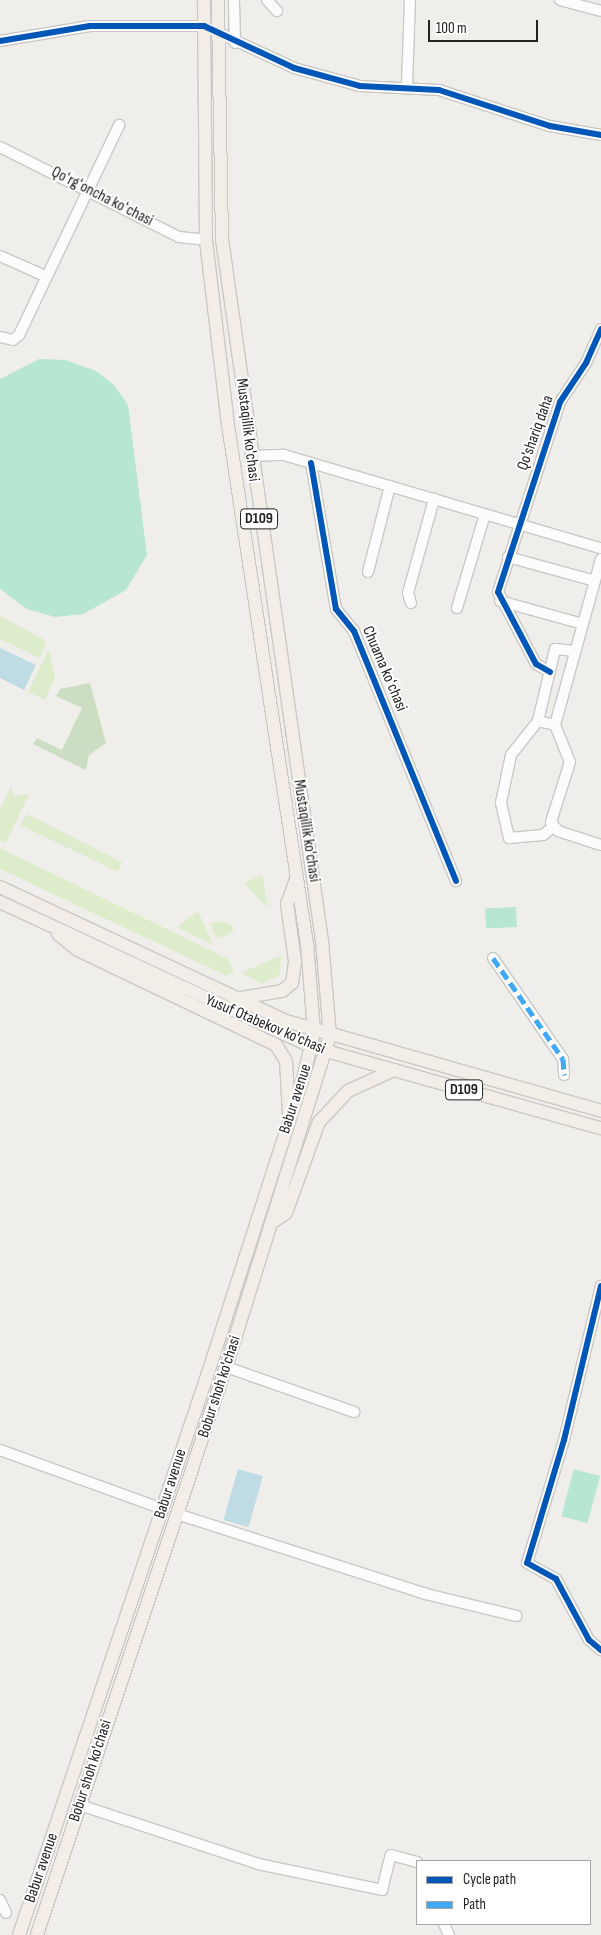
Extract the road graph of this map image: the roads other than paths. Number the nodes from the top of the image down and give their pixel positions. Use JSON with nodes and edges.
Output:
{"nodes":[{"id":1,"x":204,"y":0,"type":"edge"},
{"id":2,"x":218,"y":0,"type":"edge"},
{"id":3,"x":234,"y":0,"type":"edge"},
{"id":4,"x":267,"y":0,"type":"edge"},
{"id":5,"x":410,"y":0,"type":"edge"},
{"id":6,"x":560,"y":0,"type":"edge"},
{"id":7,"x":277,"y":11,"type":"dead end"},
{"id":8,"x":601,"y":11,"type":"edge"},
{"id":9,"x":204,"y":26,"type":"junction"},
{"id":10,"x":218,"y":35,"type":"junction"},
{"id":11,"x":0,"y":41,"type":"edge"},
{"id":12,"x":235,"y":43,"type":"junction"},
{"id":13,"x":407,"y":85,"type":"junction"},
{"id":14,"x":119,"y":125,"type":"dead end"},
{"id":15,"x":601,"y":135,"type":"edge"},
{"id":16,"x":0,"y":147,"type":"edge"},
{"id":17,"x":87,"y":189,"type":"junction"},
{"id":18,"x":222,"y":239,"type":"junction"},
{"id":19,"x":206,"y":240,"type":"junction"},
{"id":20,"x":0,"y":256,"type":"edge"},
{"id":21,"x":45,"y":276,"type":"junction"},
{"id":22,"x":234,"y":320,"type":"junction"},
{"id":23,"x":216,"y":322,"type":"junction"},
{"id":24,"x":601,"y":329,"type":"edge"},
{"id":25,"x":0,"y":336,"type":"edge"},
{"id":26,"x":250,"y":456,"type":"junction"},
{"id":27,"x":311,"y":463,"type":"junction"},
{"id":28,"x":390,"y":486,"type":"junction"},
{"id":29,"x":434,"y":499,"type":"junction"},
{"id":30,"x":485,"y":514,"type":"junction"},
{"id":31,"x":518,"y":523,"type":"junction"},
{"id":32,"x":601,"y":548,"type":"edge"},
{"id":33,"x":508,"y":557,"type":"junction"},
{"id":34,"x":601,"y":559,"type":"edge"},
{"id":35,"x":368,"y":572,"type":"dead end"},
{"id":36,"x":595,"y":581,"type":"junction"},
{"id":37,"x":500,"y":601,"type":"junction"},
{"id":38,"x":411,"y":603,"type":"dead end"},
{"id":39,"x":457,"y":608,"type":"dead end"},
{"id":40,"x":583,"y":624,"type":"junction"},
{"id":41,"x":575,"y":651,"type":"junction"},
{"id":42,"x":550,"y":672,"type":"junction"},
{"id":43,"x":538,"y":721,"type":"junction"},
{"id":44,"x":554,"y":726,"type":"junction"},
{"id":45,"x":553,"y":827,"type":"junction"},
{"id":46,"x":601,"y":845,"type":"edge"},
{"id":47,"x":297,"y":877,"type":"junction"},
{"id":48,"x":456,"y":881,"type":"dead end"},
{"id":49,"x":0,"y":887,"type":"edge"},
{"id":50,"x":0,"y":902,"type":"edge"},
{"id":51,"x":54,"y":928,"type":"junction"},
{"id":52,"x":493,"y":958,"type":"dead end"},
{"id":53,"x":235,"y":999,"type":"junction"},
{"id":54,"x":314,"y":1032,"type":"junction"},
{"id":55,"x":330,"y":1036,"type":"junction"},
{"id":56,"x":312,"y":1048,"type":"junction"},
{"id":57,"x":327,"y":1052,"type":"junction"},
{"id":58,"x":394,"y":1070,"type":"junction"},
{"id":59,"x":564,"y":1075,"type":"dead end"},
{"id":60,"x":601,"y":1111,"type":"edge"},
{"id":61,"x":289,"y":1121,"type":"junction"},
{"id":62,"x":601,"y":1128,"type":"edge"},
{"id":63,"x":274,"y":1221,"type":"junction"},
{"id":64,"x":601,"y":1286,"type":"edge"},
{"id":65,"x":226,"y":1367,"type":"junction"},
{"id":66,"x":354,"y":1412,"type":"dead end"},
{"id":67,"x":0,"y":1450,"type":"edge"},
{"id":68,"x":163,"y":1509,"type":"junction"},
{"id":69,"x":177,"y":1514,"type":"junction"},
{"id":70,"x":516,"y":1616,"type":"dead end"},
{"id":71,"x":121,"y":1631,"type":"junction"},
{"id":72,"x":136,"y":1636,"type":"junction"},
{"id":73,"x":601,"y":1650,"type":"edge"},
{"id":74,"x":94,"y":1710,"type":"junction"},
{"id":75,"x":110,"y":1716,"type":"junction"},
{"id":76,"x":80,"y":1805,"type":"junction"},
{"id":77,"x":416,"y":1862,"type":"edge"},
{"id":78,"x":0,"y":1900,"type":"edge"},
{"id":79,"x":6,"y":1913,"type":"dead end"},
{"id":80,"x":19,"y":1935,"type":"edge"},
{"id":81,"x":37,"y":1935,"type":"edge"}],
"edges":[{"from":1,"to":9,"type":"main road","name":"Mustaqillik ko'chasi","number":"D109"},
{"from":2,"to":10,"type":"main road","name":"Mustaqillik ko'chasi","number":"D109"},
{"from":3,"to":12,"type":"street"},
{"from":4,"to":7,"type":"street"},
{"from":5,"to":13,"type":"street"},
{"from":6,"to":8,"type":"street"},
{"from":9,"to":10,"type":"street"},
{"from":9,"to":11,"type":"street"},
{"from":9,"to":19,"type":"main road","name":"Mustaqillik ko'chasi","number":"D109"},
{"from":10,"to":12,"type":"street"},
{"from":10,"to":18,"type":"main road","name":"Mustaqillik ko'chasi","number":"D109"},
{"from":12,"to":13,"type":"street"},
{"from":13,"to":15,"type":"street"},
{"from":14,"to":17,"type":"street"},
{"from":16,"to":17,"type":"street","name":"Qoʻrgʻoncha koʻchasi"},
{"from":17,"to":19,"type":"street","name":"Qoʻrgʻoncha koʻchasi"},
{"from":17,"to":21,"type":"street"},
{"from":18,"to":19,"type":"main road"},
{"from":18,"to":22,"type":"main road","name":"Mustaqillik ko'chasi","number":"D109"},
{"from":19,"to":23,"type":"main road","name":"Mustaqillik ko'chasi","number":"D109"},
{"from":20,"to":21,"type":"street"},
{"from":21,"to":25,"type":"street"},
{"from":22,"to":23,"type":"main road"},
{"from":22,"to":26,"type":"main road","name":"Mustaqillik ko'chasi","number":"D109"},
{"from":23,"to":47,"type":"main road","name":"Mustaqillik ko'chasi","number":"D109"},
{"from":24,"to":31,"type":"street","name":"Qo'shariq daha"},
{"from":26,"to":27,"type":"street"},
{"from":26,"to":55,"type":"main road","name":"Mustaqillik ko'chasi","number":"D109"},
{"from":27,"to":28,"type":"street"},
{"from":27,"to":48,"type":"street","name":"Chuama koʻchasi"},
{"from":28,"to":29,"type":"street"},
{"from":28,"to":35,"type":"street"},
{"from":29,"to":30,"type":"street"},
{"from":29,"to":38,"type":"street"},
{"from":30,"to":31,"type":"street"},
{"from":30,"to":39,"type":"street"},
{"from":31,"to":32,"type":"street"},
{"from":31,"to":33,"type":"street","name":"Qo'shariq daha"},
{"from":33,"to":36,"type":"street"},
{"from":33,"to":37,"type":"street","name":"Qo'shariq daha"},
{"from":34,"to":36,"type":"street"},
{"from":36,"to":40,"type":"street"},
{"from":37,"to":40,"type":"street"},
{"from":37,"to":42,"type":"street"},
{"from":40,"to":41,"type":"street"},
{"from":41,"to":42,"type":"street"},
{"from":41,"to":44,"type":"street"},
{"from":42,"to":43,"type":"street"},
{"from":43,"to":44,"type":"street"},
{"from":43,"to":45,"type":"street"},
{"from":44,"to":45,"type":"street"},
{"from":45,"to":46,"type":"street"},
{"from":47,"to":53,"type":"main road"},
{"from":47,"to":54,"type":"main road","name":"Mustaqillik ko'chasi","number":"D109"},
{"from":49,"to":53,"type":"main road","name":"Yusuf Otabekov ko'chasi"},
{"from":50,"to":51,"type":"main road","name":"Yusuf Otabekov ko'chasi"},
{"from":51,"to":56,"type":"main road","name":"Yusuf Otabekov ko'chasi"},
{"from":51,"to":61,"type":"main road"},
{"from":52,"to":59,"type":"street"},
{"from":53,"to":54,"type":"main road","name":"Yusuf Otabekov ko'chasi"},
{"from":54,"to":55,"type":"main road","name":"Yusuf Otabekov ko'chasi"},
{"from":54,"to":56,"type":"main road","name":"Babur avenue","number":"D109"},
{"from":55,"to":57,"type":"main road","name":"Bobur shoh ko'chasi"},
{"from":55,"to":60,"type":"main road","name":"Yusuf Otabekov ko'chasi","number":"D109"},
{"from":56,"to":57,"type":"main road","name":"Yusuf Otabekov ko'chasi","number":"D109"},
{"from":56,"to":61,"type":"main road","name":"Babur avenue"},
{"from":57,"to":58,"type":"main road","name":"Yusuf Otabekov ko'chasi","number":"D109"},
{"from":57,"to":63,"type":"main road","name":"Bobur shoh ko'chasi"},
{"from":58,"to":62,"type":"main road","name":"Yusuf Otabekov ko'chasi","number":"D109"},
{"from":58,"to":63,"type":"main road"},
{"from":61,"to":68,"type":"main road","name":"Babur avenue"},
{"from":63,"to":65,"type":"main road","name":"Bobur shoh ko'chasi"},
{"from":64,"to":73,"type":"street"},
{"from":65,"to":66,"type":"street"},
{"from":65,"to":69,"type":"main road","name":"Bobur shoh ko'chasi"},
{"from":67,"to":68,"type":"street"},
{"from":68,"to":71,"type":"main road","name":"Babur avenue"},
{"from":69,"to":70,"type":"street"},
{"from":69,"to":72,"type":"main road","name":"Bobur shoh ko'chasi"},
{"from":71,"to":72,"type":"main road"},
{"from":71,"to":74,"type":"main road","name":"Babur avenue"},
{"from":72,"to":75,"type":"main road","name":"Bobur shoh ko'chasi"},
{"from":74,"to":75,"type":"main road"},
{"from":74,"to":80,"type":"main road","name":"Babur avenue"},
{"from":75,"to":76,"type":"main road","name":"Bobur shoh ko'chasi"},
{"from":76,"to":77,"type":"street"},
{"from":76,"to":81,"type":"main road","name":"Bobur shoh ko'chasi"},
{"from":78,"to":79,"type":"street"}]}
